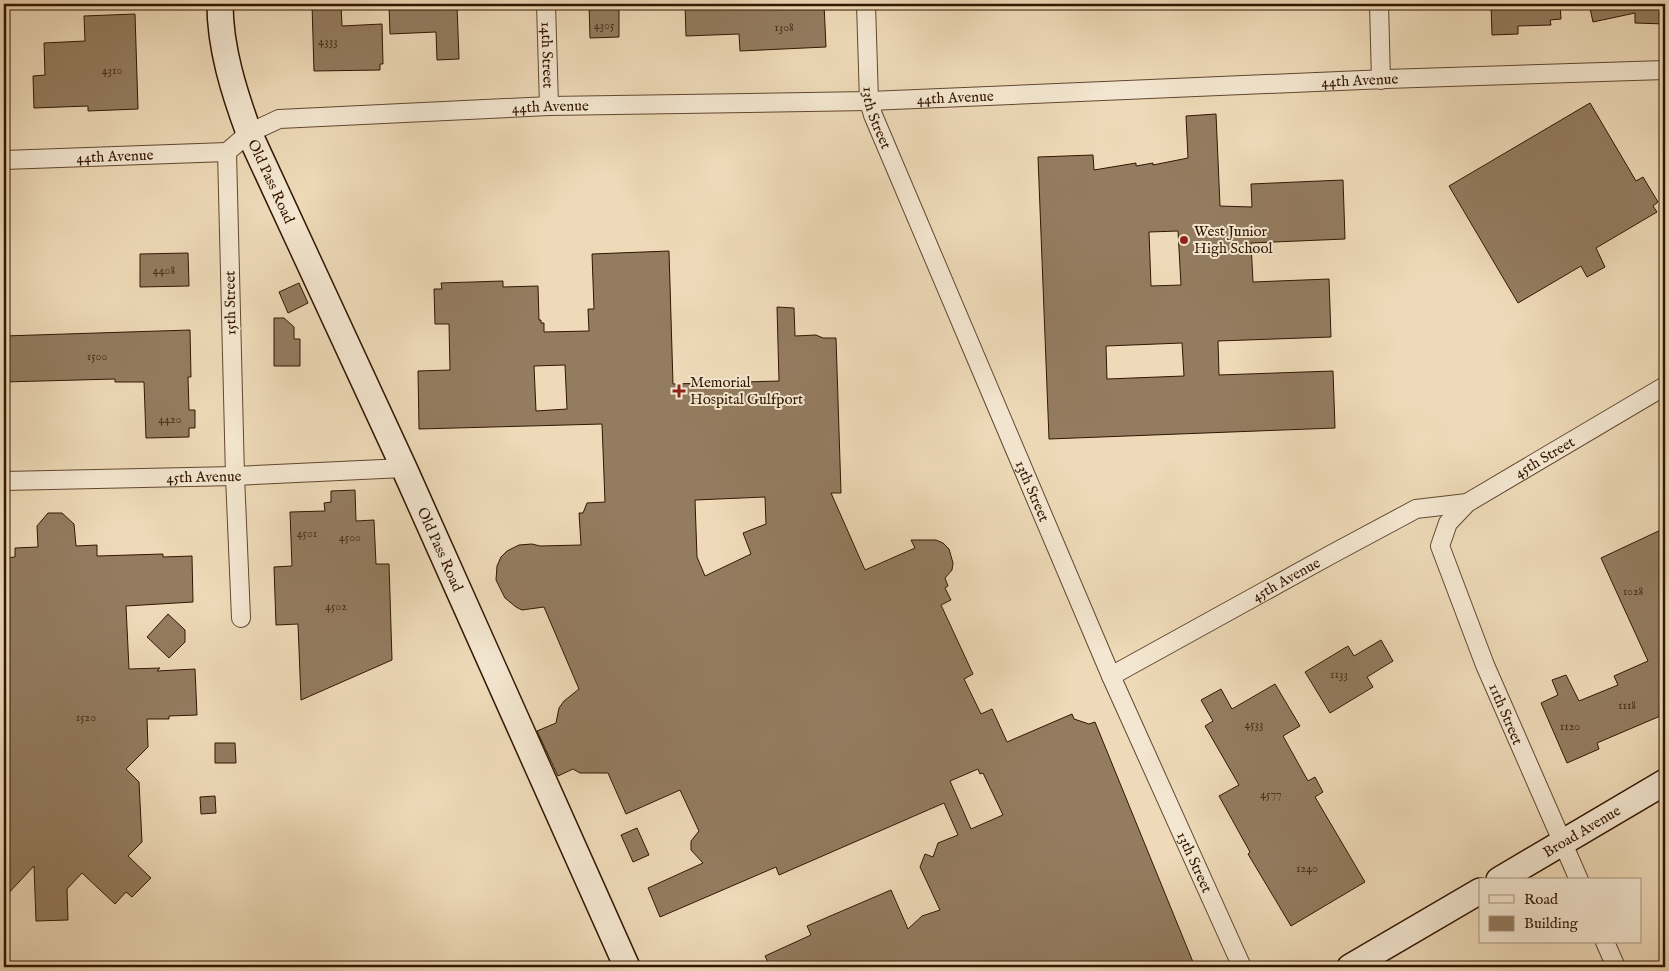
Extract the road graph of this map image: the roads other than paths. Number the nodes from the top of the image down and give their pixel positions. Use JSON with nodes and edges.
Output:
{"nodes":[{"id":1,"x":220,"y":4,"type":"edge"},
{"id":2,"x":546,"y":4,"type":"edge"},
{"id":3,"x":866,"y":4,"type":"edge"},
{"id":4,"x":1378,"y":4,"type":"edge"},
{"id":5,"x":1665,"y":70,"type":"edge"},
{"id":6,"x":1382,"y":80,"type":"junction"},
{"id":7,"x":869,"y":101,"type":"junction"},
{"id":8,"x":550,"y":106,"type":"junction"},
{"id":9,"x":249,"y":133,"type":"junction"},
{"id":10,"x":227,"y":152,"type":"junction"},
{"id":11,"x":4,"y":160,"type":"edge"},
{"id":12,"x":1665,"y":386,"type":"edge"},
{"id":13,"x":404,"y":468,"type":"junction"},
{"id":14,"x":235,"y":476,"type":"junction"},
{"id":15,"x":4,"y":481,"type":"edge"},
{"id":16,"x":1467,"y":504,"type":"junction"},
{"id":17,"x":1440,"y":546,"type":"joint"},
{"id":18,"x":241,"y":618,"type":"dead end"},
{"id":19,"x":1111,"y":676,"type":"junction"},
{"id":20,"x":1665,"y":782,"type":"edge"},
{"id":21,"x":1562,"y":843,"type":"junction"},
{"id":22,"x":1502,"y":878,"type":"edge"},
{"id":23,"x":1578,"y":878,"type":"edge"},
{"id":24,"x":1479,"y":892,"type":"edge"},
{"id":25,"x":1606,"y":944,"type":"edge"},
{"id":26,"x":627,"y":967,"type":"edge"},
{"id":27,"x":1242,"y":967,"type":"edge"},
{"id":28,"x":1350,"y":967,"type":"edge"},
{"id":29,"x":1616,"y":967,"type":"edge"}],
"edges":[{"from":1,"to":9,"type":"main road"},
{"from":2,"to":8,"type":"street","name":"14th Street"},
{"from":3,"to":7,"type":"street","name":"13th Street"},
{"from":4,"to":6,"type":"street"},
{"from":5,"to":6,"type":"street","name":"44th Avenue"},
{"from":6,"to":7,"type":"street","name":"44th Avenue"},
{"from":7,"to":8,"type":"street","name":"44th Avenue"},
{"from":7,"to":19,"type":"street","name":"13th Street"},
{"from":8,"to":9,"type":"street","name":"44th Avenue"},
{"from":9,"to":10,"type":"street"},
{"from":9,"to":13,"type":"main road","name":"Old Pass Road"},
{"from":10,"to":11,"type":"street","name":"44th Avenue"},
{"from":10,"to":14,"type":"street","name":"15th Street"},
{"from":12,"to":16,"type":"street","name":"45th Street"},
{"from":13,"to":14,"type":"street","name":"45th Avenue"},
{"from":13,"to":26,"type":"main road","name":"Old Pass Road"},
{"from":14,"to":15,"type":"street","name":"45th Avenue"},
{"from":14,"to":18,"type":"street","name":"15th Street"},
{"from":16,"to":17,"type":"street","name":"45th Street"},
{"from":16,"to":19,"type":"street","name":"45th Avenue"},
{"from":17,"to":21,"type":"street","name":"11th Street"},
{"from":19,"to":27,"type":"street","name":"13th Street"},
{"from":20,"to":21,"type":"main road","name":"Broad Avenue"},
{"from":21,"to":22,"type":"main road","name":"Broad Avenue"},
{"from":21,"to":23,"type":"street","name":"11th Street"},
{"from":24,"to":28,"type":"main road"},
{"from":25,"to":29,"type":"street"}]}
